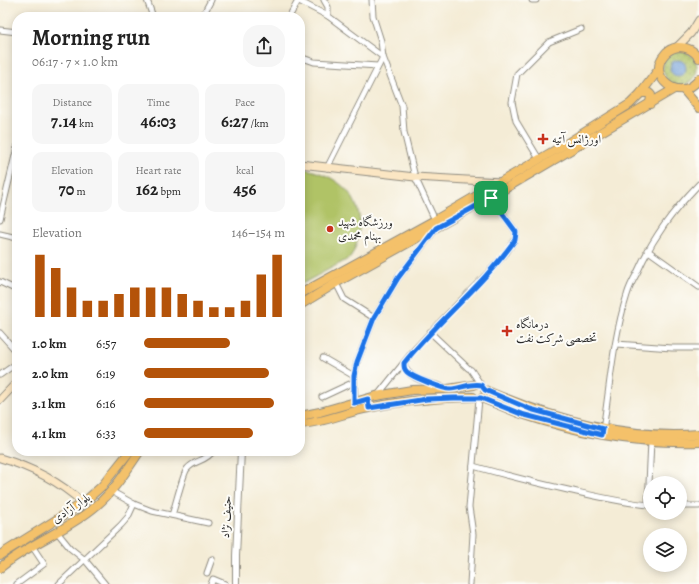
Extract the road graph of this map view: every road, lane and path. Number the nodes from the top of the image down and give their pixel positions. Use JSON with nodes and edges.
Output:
{"nodes":[{"id":1,"x":147,"y":0,"type":"edge"},
{"id":2,"x":211,"y":0,"type":"edge"},
{"id":3,"x":298,"y":0,"type":"edge"},
{"id":4,"x":324,"y":0,"type":"edge"},
{"id":5,"x":372,"y":0,"type":"edge"},
{"id":6,"x":532,"y":0,"type":"edge"},
{"id":7,"x":536,"y":0,"type":"edge"},
{"id":8,"x":151,"y":12,"type":"edge"},
{"id":9,"x":205,"y":12,"type":"edge"},
{"id":10,"x":292,"y":12,"type":"edge"},
{"id":11,"x":328,"y":16,"type":"junction"},
{"id":12,"x":699,"y":20,"type":"edge"},
{"id":13,"x":581,"y":29,"type":"dead end"},
{"id":14,"x":0,"y":30,"type":"edge"},
{"id":15,"x":12,"y":31,"type":"edge"},
{"id":16,"x":677,"y":47,"type":"junction"},
{"id":17,"x":383,"y":57,"type":"junction"},
{"id":18,"x":699,"y":58,"type":"edge"},
{"id":19,"x":305,"y":59,"type":"edge"},
{"id":20,"x":378,"y":66,"type":"junction"},
{"id":21,"x":659,"y":70,"type":"junction"},
{"id":22,"x":699,"y":79,"type":"edge"},
{"id":23,"x":674,"y":89,"type":"junction"},
{"id":24,"x":683,"y":89,"type":"junction"},
{"id":25,"x":642,"y":93,"type":"junction"},
{"id":26,"x":650,"y":104,"type":"junction"},
{"id":27,"x":699,"y":108,"type":"edge"},
{"id":28,"x":539,"y":159,"type":"junction"},
{"id":29,"x":305,"y":165,"type":"edge"},
{"id":30,"x":12,"y":168,"type":"edge"},
{"id":31,"x":327,"y":168,"type":"junction"},
{"id":32,"x":415,"y":177,"type":"junction"},
{"id":33,"x":501,"y":182,"type":"junction"},
{"id":34,"x":699,"y":184,"type":"edge"},
{"id":35,"x":491,"y":198,"type":"junction"},
{"id":36,"x":0,"y":219,"type":"edge"},
{"id":37,"x":436,"y":224,"type":"junction"},
{"id":38,"x":0,"y":234,"type":"edge"},
{"id":39,"x":12,"y":237,"type":"edge"},
{"id":40,"x":647,"y":250,"type":"junction"},
{"id":41,"x":0,"y":282,"type":"edge"},
{"id":42,"x":336,"y":283,"type":"junction"},
{"id":43,"x":699,"y":286,"type":"edge"},
{"id":44,"x":12,"y":288,"type":"edge"},
{"id":45,"x":305,"y":291,"type":"edge"},
{"id":46,"x":305,"y":302,"type":"edge"},
{"id":47,"x":374,"y":318,"type":"junction"},
{"id":48,"x":430,"y":332,"type":"junction"},
{"id":49,"x":0,"y":333,"type":"edge"},
{"id":50,"x":616,"y":344,"type":"junction"},
{"id":51,"x":12,"y":346,"type":"edge"},
{"id":52,"x":699,"y":348,"type":"edge"},
{"id":53,"x":323,"y":358,"type":"dead end"},
{"id":54,"x":404,"y":363,"type":"junction"},
{"id":55,"x":12,"y":367,"type":"edge"},
{"id":56,"x":0,"y":375,"type":"edge"},
{"id":57,"x":354,"y":379,"type":"junction"},
{"id":58,"x":12,"y":387,"type":"edge"},
{"id":59,"x":448,"y":389,"type":"junction"},
{"id":60,"x":479,"y":392,"type":"junction"},
{"id":61,"x":376,"y":396,"type":"junction"},
{"id":62,"x":322,"y":397,"type":"dead end"},
{"id":63,"x":0,"y":400,"type":"edge"},
{"id":64,"x":354,"y":403,"type":"junction"},
{"id":65,"x":368,"y":403,"type":"junction"},
{"id":66,"x":305,"y":415,"type":"edge"},
{"id":67,"x":305,"y":423,"type":"edge"},
{"id":68,"x":602,"y":432,"type":"junction"},
{"id":69,"x":699,"y":434,"type":"edge"},
{"id":70,"x":651,"y":441,"type":"junction"},
{"id":71,"x":699,"y":442,"type":"edge"},
{"id":72,"x":126,"y":456,"type":"edge"},
{"id":73,"x":136,"y":456,"type":"edge"},
{"id":74,"x":209,"y":456,"type":"edge"},
{"id":75,"x":241,"y":456,"type":"edge"},
{"id":76,"x":0,"y":458,"type":"edge"},
{"id":77,"x":473,"y":466,"type":"junction"},
{"id":78,"x":650,"y":476,"type":"edge"},
{"id":79,"x":111,"y":491,"type":"junction"},
{"id":80,"x":83,"y":503,"type":"junction"},
{"id":81,"x":134,"y":504,"type":"junction"},
{"id":82,"x":643,"y":504,"type":"edge"},
{"id":83,"x":687,"y":506,"type":"edge"},
{"id":84,"x":699,"y":506,"type":"edge"},
{"id":85,"x":172,"y":515,"type":"junction"},
{"id":86,"x":208,"y":523,"type":"dead end"},
{"id":87,"x":57,"y":532,"type":"junction"},
{"id":88,"x":32,"y":546,"type":"junction"},
{"id":89,"x":0,"y":555,"type":"edge"},
{"id":90,"x":212,"y":559,"type":"dead end"},
{"id":91,"x":85,"y":560,"type":"junction"},
{"id":92,"x":0,"y":568,"type":"edge"},
{"id":93,"x":207,"y":573,"type":"dead end"},
{"id":94,"x":62,"y":583,"type":"edge"},
{"id":95,"x":17,"y":584,"type":"edge"},
{"id":96,"x":105,"y":584,"type":"edge"},
{"id":97,"x":211,"y":584,"type":"edge"},
{"id":98,"x":225,"y":584,"type":"edge"},
{"id":99,"x":236,"y":584,"type":"edge"},
{"id":100,"x":470,"y":584,"type":"edge"}],
"edges":[{"from":1,"to":8,"type":"street"},
{"from":2,"to":9,"type":"street"},
{"from":3,"to":10,"type":"street"},
{"from":3,"to":11,"type":"street"},
{"from":4,"to":11,"type":"street"},
{"from":5,"to":17,"type":"street"},
{"from":6,"to":7,"type":"street"},
{"from":11,"to":17,"type":"street"},
{"from":12,"to":16,"type":"main road"},
{"from":13,"to":28,"type":"street"},
{"from":14,"to":15,"type":"street"},
{"from":16,"to":18,"type":"main road"},
{"from":16,"to":21,"type":"main road"},
{"from":17,"to":20,"type":"street"},
{"from":17,"to":32,"type":"street"},
{"from":19,"to":20,"type":"street"},
{"from":20,"to":31,"type":"street"},
{"from":21,"to":23,"type":"main road"},
{"from":21,"to":25,"type":"main road"},
{"from":22,"to":24,"type":"main road"},
{"from":23,"to":24,"type":"main road"},
{"from":23,"to":26,"type":"main road"},
{"from":24,"to":27,"type":"main road"},
{"from":25,"to":26,"type":"main road"},
{"from":25,"to":28,"type":"main road"},
{"from":26,"to":35,"type":"main road"},
{"from":28,"to":33,"type":"main road"},
{"from":29,"to":31,"type":"main road"},
{"from":30,"to":36,"type":"street"},
{"from":31,"to":32,"type":"main road"},
{"from":32,"to":33,"type":"main road"},
{"from":32,"to":37,"type":"street"},
{"from":33,"to":37,"type":"main road"},
{"from":34,"to":40,"type":"street"},
{"from":35,"to":37,"type":"main road"},
{"from":35,"to":48,"type":"street"},
{"from":37,"to":42,"type":"main road"},
{"from":37,"to":45,"type":"main road"},
{"from":37,"to":47,"type":"street"},
{"from":38,"to":39,"type":"street"},
{"from":40,"to":43,"type":"street"},
{"from":40,"to":50,"type":"street"},
{"from":41,"to":44,"type":"street"},
{"from":42,"to":46,"type":"main road"},
{"from":42,"to":47,"type":"street"},
{"from":47,"to":57,"type":"street"},
{"from":48,"to":54,"type":"street"},
{"from":48,"to":60,"type":"street"},
{"from":49,"to":51,"type":"street"},
{"from":50,"to":52,"type":"street"},
{"from":50,"to":68,"type":"street"},
{"from":53,"to":57,"type":"street"},
{"from":54,"to":59,"type":"street"},
{"from":54,"to":61,"type":"street"},
{"from":55,"to":56,"type":"street"},
{"from":57,"to":62,"type":"street"},
{"from":57,"to":64,"type":"street"},
{"from":58,"to":63,"type":"main road"},
{"from":59,"to":60,"type":"main road"},
{"from":59,"to":61,"type":"main road"},
{"from":60,"to":65,"type":"main road"},
{"from":60,"to":68,"type":"main road"},
{"from":60,"to":77,"type":"street"},
{"from":61,"to":65,"type":"main road"},
{"from":64,"to":65,"type":"main road"},
{"from":64,"to":66,"type":"main road"},
{"from":65,"to":67,"type":"main road"},
{"from":68,"to":69,"type":"main road"},
{"from":68,"to":70,"type":"main road"},
{"from":70,"to":71,"type":"main road"},
{"from":70,"to":78,"type":"street"},
{"from":72,"to":80,"type":"main road","name":"بلوار آزادی"},
{"from":73,"to":79,"type":"main road","name":"بلوار آزادی"},
{"from":74,"to":85,"type":"street"},
{"from":75,"to":99,"type":"street","name":"حنیف نژاد"},
{"from":76,"to":80,"type":"main road"},
{"from":77,"to":82,"type":"street"},
{"from":77,"to":100,"type":"street"},
{"from":79,"to":81,"type":"street"},
{"from":79,"to":87,"type":"main road","name":"بلوار آزادی"},
{"from":80,"to":89,"type":"main road","name":"بلوار آزادی"},
{"from":81,"to":85,"type":"street"},
{"from":81,"to":91,"type":"street"},
{"from":83,"to":84,"type":"street"},
{"from":85,"to":86,"type":"street"},
{"from":87,"to":88,"type":"main road","name":"بلوار آزادی"},
{"from":87,"to":91,"type":"street"},
{"from":88,"to":92,"type":"main road","name":"بلوار آزادی"},
{"from":88,"to":95,"type":"street"},
{"from":90,"to":93,"type":"street"},
{"from":91,"to":94,"type":"street"},
{"from":91,"to":96,"type":"street"},
{"from":97,"to":98,"type":"street"}]}
